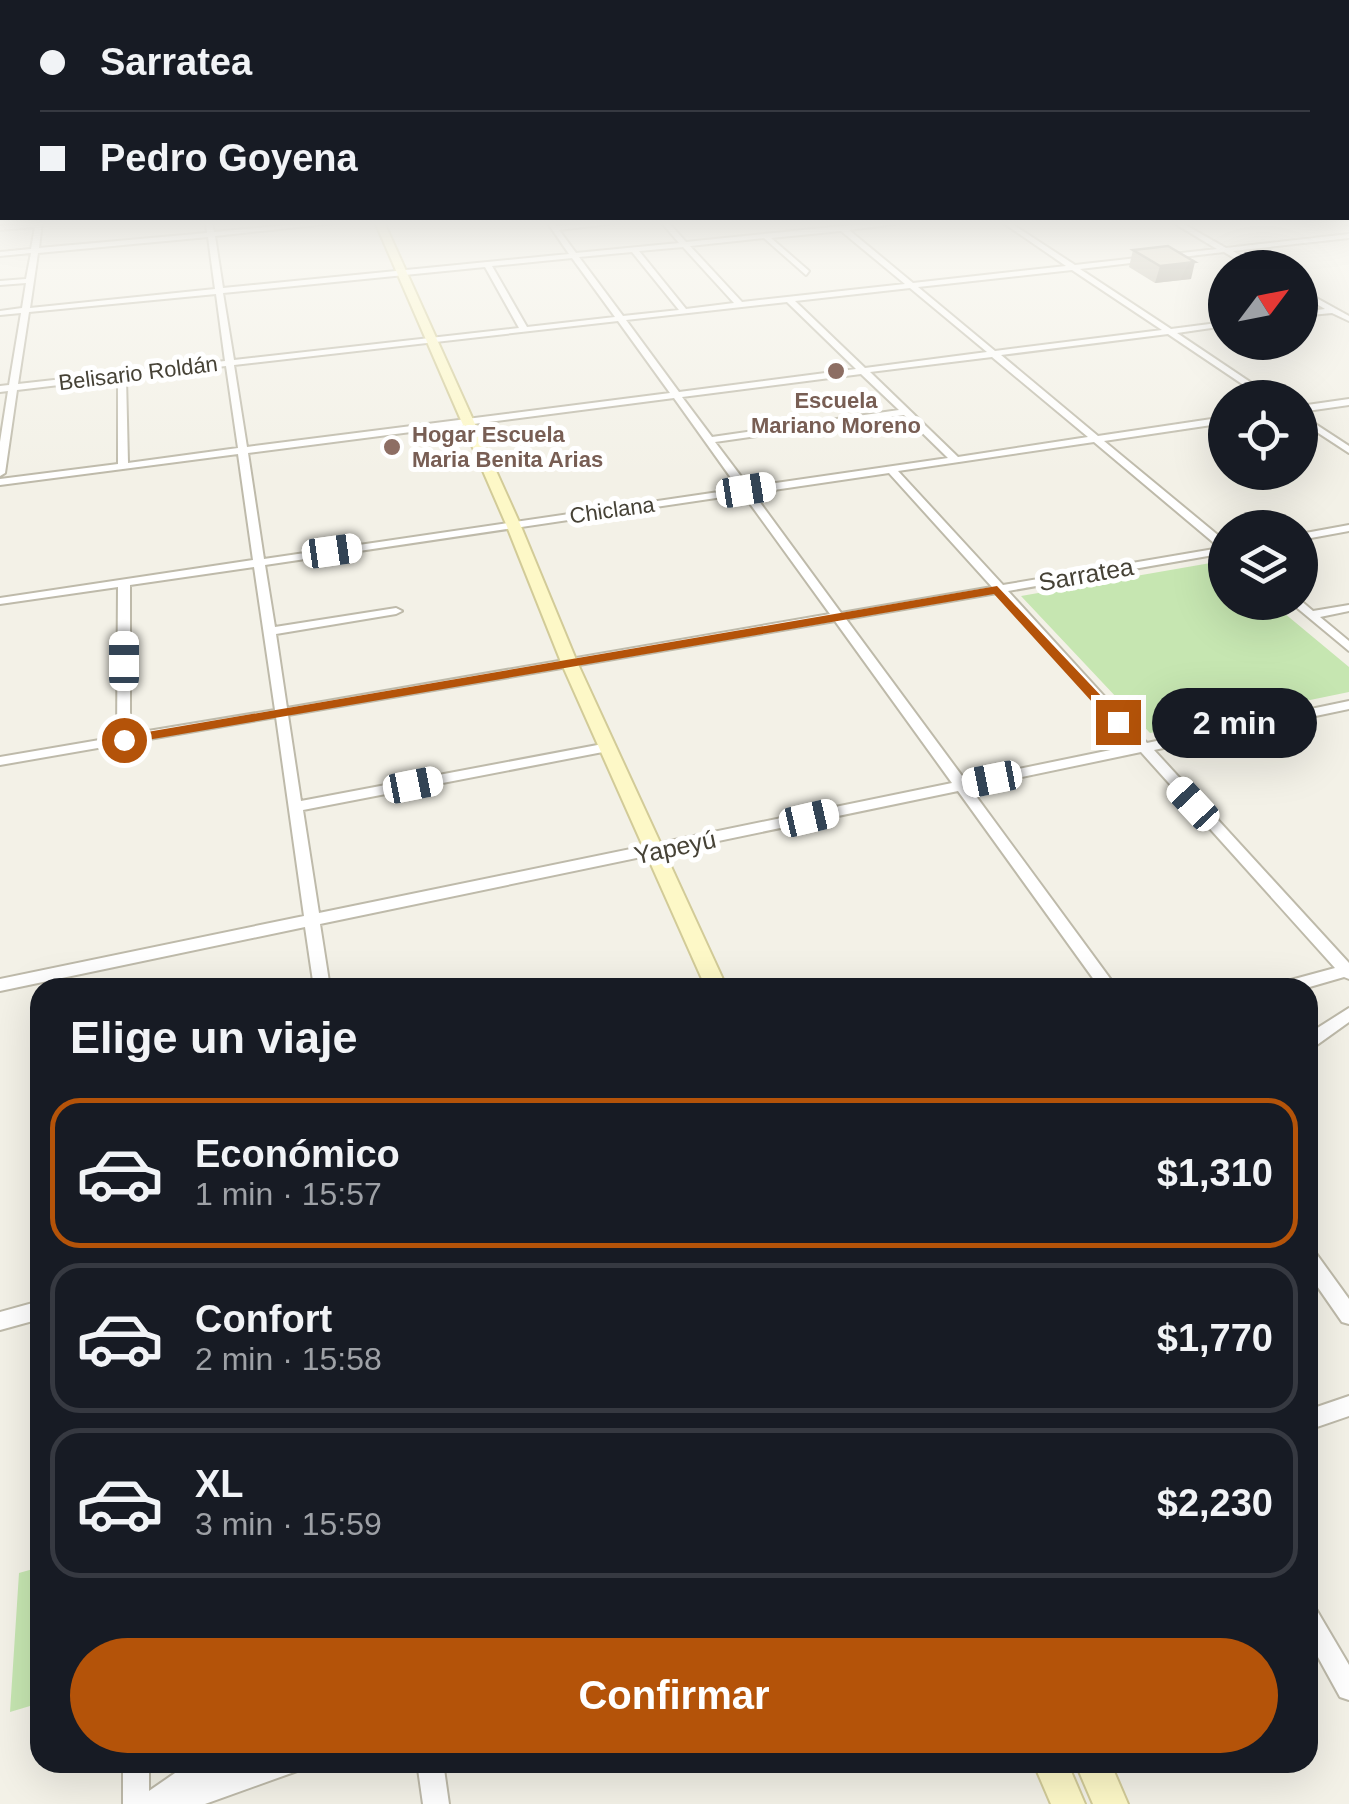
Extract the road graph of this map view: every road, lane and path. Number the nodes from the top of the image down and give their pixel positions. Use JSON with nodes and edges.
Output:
{"nodes":[{"id":1,"x":23,"y":306,"type":"edge"},
{"id":2,"x":70,"y":306,"type":"edge"},
{"id":3,"x":222,"y":306,"type":"edge"},
{"id":4,"x":417,"y":306,"type":"edge"},
{"id":5,"x":511,"y":306,"type":"edge"},
{"id":6,"x":611,"y":306,"type":"edge"},
{"id":7,"x":680,"y":306,"type":"edge"},
{"id":8,"x":723,"y":306,"type":"edge"},
{"id":9,"x":795,"y":306,"type":"edge"},
{"id":10,"x":937,"y":306,"type":"edge"},
{"id":11,"x":1133,"y":306,"type":"edge"},
{"id":12,"x":1327,"y":306,"type":"edge"},
{"id":13,"x":1349,"y":308,"type":"edge"},
{"id":14,"x":1334,"y":310,"type":"junction"},
{"id":15,"x":22,"y":311,"type":"junction"},
{"id":16,"x":684,"y":311,"type":"junction"},
{"id":17,"x":1318,"y":312,"type":"edge"},
{"id":18,"x":0,"y":313,"type":"edge"},
{"id":19,"x":620,"y":318,"type":"junction"},
{"id":20,"x":1349,"y":319,"type":"edge"},
{"id":21,"x":1208,"y":326,"type":"edge"},
{"id":22,"x":524,"y":329,"type":"junction"},
{"id":23,"x":1170,"y":331,"type":"junction"},
{"id":24,"x":430,"y":339,"type":"junction"},
{"id":25,"x":995,"y":353,"type":"junction"},
{"id":26,"x":230,"y":362,"type":"junction"},
{"id":27,"x":862,"y":370,"type":"junction"},
{"id":28,"x":122,"y":375,"type":"junction"},
{"id":29,"x":1243,"y":380,"type":"edge"},
{"id":30,"x":14,"y":387,"type":"junction"},
{"id":31,"x":0,"y":388,"type":"edge"},
{"id":32,"x":676,"y":394,"type":"junction"},
{"id":33,"x":1349,"y":402,"type":"edge"},
{"id":34,"x":1318,"y":406,"type":"edge"},
{"id":35,"x":906,"y":412,"type":"junction"},
{"id":36,"x":467,"y":421,"type":"junction"},
{"id":37,"x":1208,"y":422,"type":"edge"},
{"id":38,"x":1318,"y":429,"type":"edge"},
{"id":39,"x":3,"y":432,"type":"edge"},
{"id":40,"x":1097,"y":438,"type":"junction"},
{"id":41,"x":709,"y":440,"type":"junction"},
{"id":42,"x":243,"y":450,"type":"junction"},
{"id":43,"x":1349,"y":450,"type":"edge"},
{"id":44,"x":955,"y":459,"type":"junction"},
{"id":45,"x":123,"y":466,"type":"junction"},
{"id":46,"x":890,"y":469,"type":"junction"},
{"id":47,"x":0,"y":473,"type":"edge"},
{"id":48,"x":0,"y":482,"type":"edge"},
{"id":49,"x":746,"y":490,"type":"junction"},
{"id":50,"x":513,"y":524,"type":"junction"},
{"id":51,"x":1349,"y":528,"type":"edge"},
{"id":52,"x":1208,"y":533,"type":"edge"},
{"id":53,"x":1318,"y":534,"type":"edge"},
{"id":54,"x":1208,"y":551,"type":"edge"},
{"id":55,"x":260,"y":562,"type":"junction"},
{"id":56,"x":124,"y":582,"type":"junction"},
{"id":57,"x":997,"y":590,"type":"junction"},
{"id":58,"x":0,"y":601,"type":"edge"},
{"id":59,"x":1349,"y":608,"type":"edge"},
{"id":60,"x":396,"y":611,"type":"dead end"},
{"id":61,"x":1318,"y":614,"type":"edge"},
{"id":62,"x":838,"y":617,"type":"junction"},
{"id":63,"x":1316,"y":620,"type":"edge"},
{"id":64,"x":270,"y":630,"type":"junction"},
{"id":65,"x":1349,"y":647,"type":"edge"},
{"id":66,"x":569,"y":662,"type":"junction"},
{"id":67,"x":1349,"y":705,"type":"edge"},
{"id":68,"x":282,"y":713,"type":"junction"},
{"id":69,"x":124,"y":740,"type":"junction"},
{"id":70,"x":608,"y":748,"type":"junction"},
{"id":71,"x":1142,"y":748,"type":"junction"},
{"id":72,"x":0,"y":761,"type":"edge"},
{"id":73,"x":962,"y":785,"type":"junction"},
{"id":74,"x":296,"y":807,"type":"junction"},
{"id":75,"x":657,"y":851,"type":"junction"},
{"id":76,"x":312,"y":921,"type":"junction"},
{"id":77,"x":1348,"y":971,"type":"edge"},
{"id":78,"x":34,"y":978,"type":"edge"},
{"id":79,"x":321,"y":978,"type":"edge"},
{"id":80,"x":713,"y":978,"type":"edge"},
{"id":81,"x":1102,"y":978,"type":"edge"},
{"id":82,"x":30,"y":979,"type":"edge"},
{"id":83,"x":1318,"y":979,"type":"edge"},
{"id":84,"x":0,"y":985,"type":"edge"},
{"id":85,"x":1349,"y":1014,"type":"edge"},
{"id":86,"x":1318,"y":1035,"type":"edge"},
{"id":87,"x":1318,"y":1272,"type":"edge"},
{"id":88,"x":30,"y":1313,"type":"edge"},
{"id":89,"x":1349,"y":1315,"type":"edge"},
{"id":90,"x":0,"y":1321,"type":"edge"},
{"id":91,"x":1349,"y":1406,"type":"edge"},
{"id":92,"x":1318,"y":1417,"type":"edge"},
{"id":93,"x":1318,"y":1635,"type":"edge"},
{"id":94,"x":1349,"y":1688,"type":"edge"},
{"id":95,"x":136,"y":1773,"type":"edge"},
{"id":96,"x":198,"y":1773,"type":"edge"},
{"id":97,"x":257,"y":1773,"type":"edge"},
{"id":98,"x":432,"y":1773,"type":"edge"},
{"id":99,"x":1055,"y":1773,"type":"edge"},
{"id":100,"x":1097,"y":1773,"type":"edge"},
{"id":101,"x":136,"y":1804,"type":"edge"},
{"id":102,"x":152,"y":1804,"type":"edge"},
{"id":103,"x":168,"y":1804,"type":"edge"},
{"id":104,"x":436,"y":1804,"type":"edge"},
{"id":105,"x":1068,"y":1804,"type":"edge"},
{"id":106,"x":1111,"y":1804,"type":"edge"}],
"edges":[{"from":1,"to":15,"type":"street"},
{"from":2,"to":15,"type":"street"},
{"from":3,"to":26,"type":"street"},
{"from":4,"to":24,"type":"main road"},
{"from":5,"to":22,"type":"street"},
{"from":6,"to":19,"type":"street"},
{"from":7,"to":16,"type":"street"},
{"from":8,"to":16,"type":"street","name":"Belisario Roldán"},
{"from":9,"to":27,"type":"street"},
{"from":10,"to":25,"type":"street"},
{"from":11,"to":23,"type":"street"},
{"from":12,"to":14,"type":"street"},
{"from":13,"to":14,"type":"street"},
{"from":14,"to":17,"type":"street"},
{"from":14,"to":20,"type":"street"},
{"from":15,"to":18,"type":"street"},
{"from":15,"to":30,"type":"street"},
{"from":16,"to":19,"type":"street","name":"Belisario Roldán"},
{"from":19,"to":22,"type":"street","name":"Belisario Roldán"},
{"from":19,"to":32,"type":"street"},
{"from":21,"to":23,"type":"street"},
{"from":22,"to":24,"type":"street","name":"Belisario Roldán"},
{"from":23,"to":25,"type":"street"},
{"from":23,"to":29,"type":"street"},
{"from":24,"to":26,"type":"street","name":"Belisario Roldán"},
{"from":24,"to":36,"type":"main road"},
{"from":25,"to":27,"type":"street"},
{"from":25,"to":40,"type":"street"},
{"from":26,"to":28,"type":"street","name":"Belisario Roldán"},
{"from":26,"to":42,"type":"street"},
{"from":27,"to":32,"type":"street"},
{"from":27,"to":35,"type":"street"},
{"from":28,"to":30,"type":"street","name":"Belisario Roldán"},
{"from":28,"to":45,"type":"street"},
{"from":30,"to":31,"type":"street","name":"Belisario Roldán"},
{"from":30,"to":39,"type":"street"},
{"from":32,"to":36,"type":"street"},
{"from":32,"to":41,"type":"street"},
{"from":33,"to":34,"type":"street"},
{"from":35,"to":41,"type":"street"},
{"from":35,"to":44,"type":"street"},
{"from":36,"to":42,"type":"street"},
{"from":36,"to":50,"type":"main road"},
{"from":37,"to":40,"type":"street","name":"Chiclana"},
{"from":38,"to":43,"type":"street"},
{"from":39,"to":47,"type":"street"},
{"from":40,"to":44,"type":"street","name":"Chiclana"},
{"from":40,"to":52,"type":"street"},
{"from":41,"to":49,"type":"street"},
{"from":42,"to":45,"type":"street"},
{"from":42,"to":55,"type":"street"},
{"from":44,"to":46,"type":"street","name":"Chiclana"},
{"from":45,"to":48,"type":"street"},
{"from":46,"to":49,"type":"street","name":"Chiclana"},
{"from":46,"to":57,"type":"street"},
{"from":49,"to":50,"type":"street","name":"Chiclana"},
{"from":49,"to":62,"type":"street"},
{"from":50,"to":55,"type":"street","name":"Chiclana"},
{"from":50,"to":66,"type":"main road"},
{"from":51,"to":53,"type":"street"},
{"from":54,"to":57,"type":"street","name":"Sarratea"},
{"from":55,"to":56,"type":"street","name":"Chiclana"},
{"from":55,"to":64,"type":"street"},
{"from":56,"to":58,"type":"street","name":"Chiclana"},
{"from":56,"to":69,"type":"street"},
{"from":57,"to":62,"type":"street","name":"Sarratea"},
{"from":57,"to":71,"type":"street"},
{"from":59,"to":61,"type":"street"},
{"from":60,"to":64,"type":"street"},
{"from":62,"to":66,"type":"street","name":"Sarratea"},
{"from":62,"to":73,"type":"street"},
{"from":63,"to":65,"type":"street"},
{"from":64,"to":68,"type":"street"},
{"from":66,"to":68,"type":"street","name":"Sarratea"},
{"from":66,"to":70,"type":"main road"},
{"from":67,"to":71,"type":"street","name":"Yapeyú"},
{"from":68,"to":69,"type":"street","name":"Sarratea"},
{"from":68,"to":74,"type":"street"},
{"from":69,"to":72,"type":"street","name":"Sarratea"},
{"from":70,"to":74,"type":"street"},
{"from":70,"to":75,"type":"main road"},
{"from":71,"to":73,"type":"street","name":"Yapeyú"},
{"from":71,"to":77,"type":"street"},
{"from":73,"to":75,"type":"street","name":"Yapeyú"},
{"from":73,"to":81,"type":"street"},
{"from":74,"to":76,"type":"street"},
{"from":75,"to":76,"type":"street","name":"Yapeyú"},
{"from":75,"to":80,"type":"main road"},
{"from":76,"to":78,"type":"street","name":"Yapeyú"},
{"from":76,"to":79,"type":"street"},
{"from":77,"to":83,"type":"street"},
{"from":82,"to":84,"type":"street","name":"Yapeyú"},
{"from":85,"to":86,"type":"street"},
{"from":87,"to":89,"type":"street"},
{"from":88,"to":90,"type":"street"},
{"from":91,"to":92,"type":"street"},
{"from":93,"to":94,"type":"street"},
{"from":95,"to":101,"type":"street"},
{"from":96,"to":102,"type":"street"},
{"from":97,"to":103,"type":"street"},
{"from":98,"to":104,"type":"street"},
{"from":99,"to":105,"type":"main road"},
{"from":100,"to":106,"type":"main road"}]}
